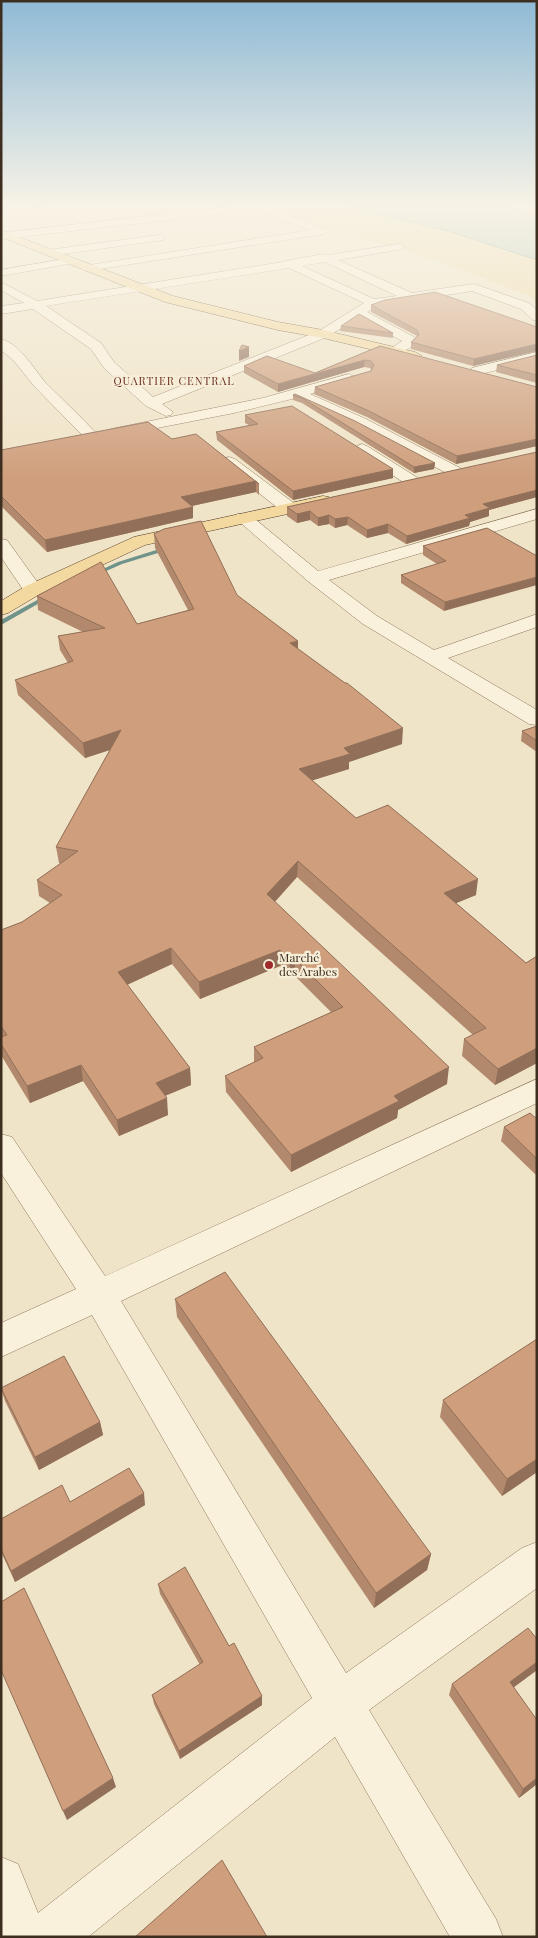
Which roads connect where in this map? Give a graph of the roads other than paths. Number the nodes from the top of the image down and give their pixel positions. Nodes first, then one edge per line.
1 (19, 295) edge
2 (90, 295) edge
3 (159, 295) edge
4 (357, 295) edge
5 (407, 295) edge
6 (420, 295) edge
7 (496, 295) edge
8 (410, 297) junction
9 (373, 303) junction
10 (34, 304) junction
11 (1, 310) edge
12 (358, 312) junction
13 (537, 317) edge
14 (323, 334) junction
15 (1, 344) edge
16 (394, 351) junction
17 (537, 356) edge
18 (430, 360) edge
19 (462, 368) edge
20 (477, 371) junction
21 (365, 373) edge
22 (499, 378) edge
23 (298, 394) junction
24 (280, 398) junction
25 (151, 403) junction
26 (305, 414) edge
27 (178, 420) junction
28 (196, 434) edge
29 (92, 437) junction
30 (74, 440) edge
31 (346, 440) edge
32 (219, 453) edge
33 (463, 470) joint
34 (412, 481) junction
35 (393, 486) edge
36 (336, 498) edge
37 (289, 508) junction
38 (537, 514) edge
39 (243, 518) junction
40 (1, 544) edge
41 (315, 578) junction
42 (34, 590) junction
43 (1, 609) edge
44 (537, 620) edge
45 (432, 657) junction
46 (537, 719) edge
47 (536, 1091) edge
48 (1, 1146) edge
49 (98, 1294) junction
50 (1, 1341) edge
51 (537, 1563) edge
52 (340, 1704) junction
53 (1, 1880) edge
54 (22, 1937) edge
55 (48, 1937) edge
56 (478, 1937) edge

1 - 10 street
2 - 10 street
3 - 14 main road
4 - 9 street
5 - 8 street
6 - 8 street
7 - 13 street
8 - 9 street
9 - 12 street
10 - 11 street
10 - 25 street
12 - 14 street
12 - 16 street
14 - 16 main road
14 - 25 street
15 - 29 street
16 - 18 main road
17 - 20 street
19 - 20 main road
20 - 22 main road
21 - 23 street
23 - 24 street
23 - 33 street
24 - 26 street
24 - 27 street
25 - 27 street
27 - 28 street
27 - 29 street
29 - 30 street
31 - 34 street
32 - 37 street
33 - 34 main road
34 - 35 main road
36 - 37 main road
37 - 39 main road
38 - 41 street
39 - 41 street
39 - 42 main road
40 - 42 street
41 - 45 street
42 - 43 main road
44 - 45 street
45 - 46 street
47 - 49 street
48 - 49 street
49 - 50 street
49 - 52 street
51 - 52 street
52 - 55 street
52 - 56 street
53 - 54 street

